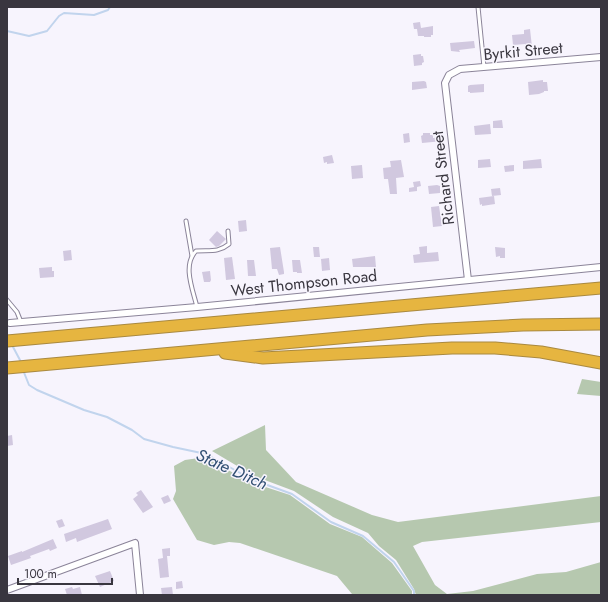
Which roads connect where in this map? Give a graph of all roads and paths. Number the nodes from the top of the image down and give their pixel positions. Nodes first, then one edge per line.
1 (478, 7) edge
2 (601, 57) edge
3 (484, 67) junction
4 (449, 75) joint
5 (186, 221) dead end
6 (228, 231) dead end
7 (192, 256) junction
8 (601, 267) edge
9 (468, 280) junction
10 (601, 288) edge
11 (567, 292) junction
12 (601, 295) edge
13 (7, 300) edge
14 (196, 307) junction
15 (22, 322) junction
16 (8, 324) edge
17 (601, 324) edge
18 (7, 342) edge
19 (200, 350) junction
20 (601, 363) edge
21 (7, 368) edge
22 (7, 590) edge
23 (140, 595) edge

1 - 3 lane
2 - 3 street, Byrkit Street
3 - 4 street, Byrkit Street
4 - 9 street, Richard Street
5 - 7 lane
6 - 7 lane
7 - 14 lane
8 - 9 street, West Thompson Road
9 - 14 street, West Thompson Road
10 - 11 highway
11 - 12 highway
11 - 18 highway
13 - 15 lane
14 - 15 street, West Thompson Road
15 - 16 street, West Thompson Road
17 - 19 highway
19 - 20 highway
19 - 21 highway
22 - 23 street

